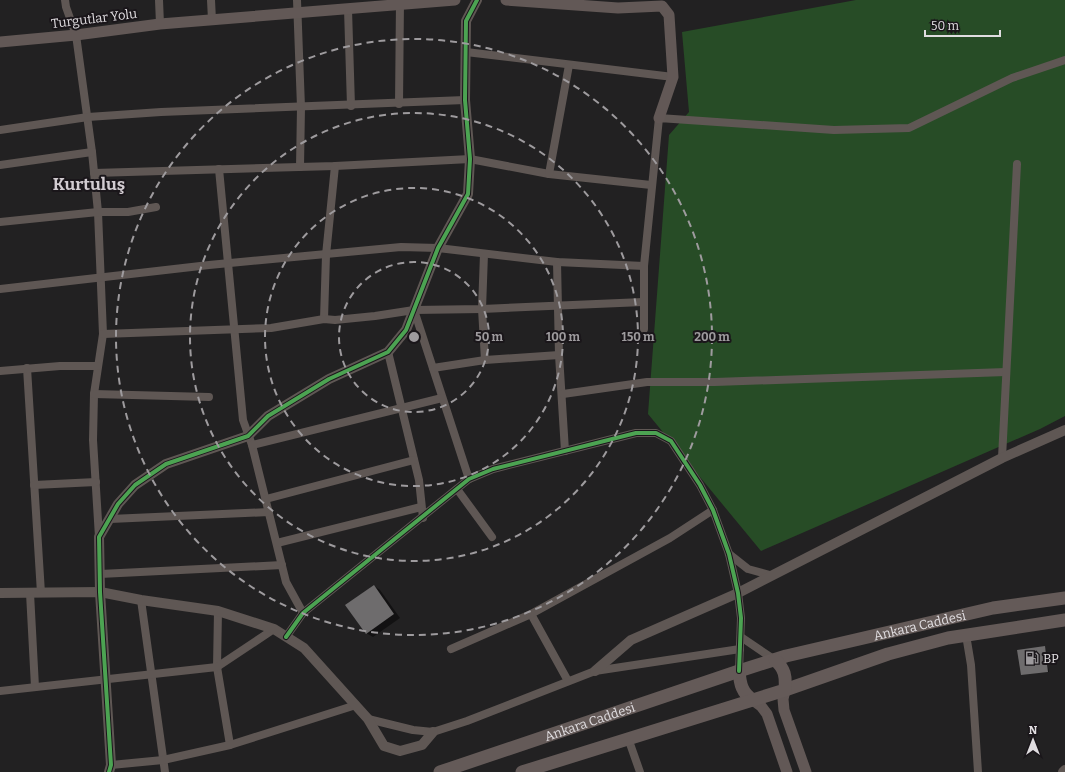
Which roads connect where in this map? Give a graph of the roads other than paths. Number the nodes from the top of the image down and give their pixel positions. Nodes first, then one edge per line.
1 (65, 0) edge
2 (159, 0) edge
3 (211, 0) edge
4 (297, 0) edge
5 (450, 0) edge
6 (477, 0) edge
7 (506, 0) edge
8 (400, 2) edge
9 (557, 2) edge
10 (662, 3) edge
11 (348, 9) junction
12 (297, 13) junction
13 (212, 20) junction
14 (160, 24) junction
15 (76, 35) junction
16 (0, 42) edge
17 (466, 52) junction
18 (1065, 60) edge
19 (569, 65) junction
20 (673, 77) junction
21 (465, 100) junction
22 (399, 104) junction
23 (351, 106) junction
24 (301, 107) junction
25 (88, 117) junction
26 (660, 118) junction
27 (0, 130) edge
28 (92, 152) junction
29 (470, 159) junction
30 (1017, 164) dead end
31 (0, 165) edge
32 (335, 166) junction
33 (300, 167) junction
34 (219, 169) junction
35 (94, 173) junction
36 (549, 174) junction
37 (651, 185) junction
38 (156, 207) dead end
39 (98, 212) junction
40 (0, 222) edge
41 (438, 248) junction
42 (484, 254) junction
43 (326, 255) junction
44 (557, 262) junction
45 (227, 264) junction
46 (644, 266) junction
47 (102, 279) junction
48 (0, 289) edge
49 (643, 302) junction
50 (558, 306) junction
51 (482, 309) junction
52 (414, 310) junction
53 (324, 319) junction
54 (233, 329) junction
55 (644, 329) dead end
56 (103, 334) junction
57 (388, 352) junction
58 (559, 356) junction
59 (485, 360) junction
60 (97, 366) junction
61 (27, 368) junction
62 (433, 368) junction
63 (0, 371) edge
64 (1006, 372) junction
65 (94, 394) junction
66 (563, 394) junction
67 (210, 397) dead end
68 (442, 398) junction
69 (401, 408) junction
70 (1065, 430) edge
71 (250, 441) junction
72 (566, 451) junction
73 (1002, 458) junction
74 (414, 460) junction
75 (469, 479) junction
76 (96, 482) junction
77 (34, 485) junction
78 (456, 489) junction
79 (266, 499) junction
80 (421, 507) junction
81 (713, 510) junction
82 (269, 512) junction
83 (423, 518) junction
84 (110, 519) junction
85 (492, 536) dead end
86 (99, 537) junction
87 (277, 543) junction
88 (730, 554) junction
89 (282, 565) junction
90 (100, 574) junction
91 (770, 575) junction
92 (100, 592) junction
93 (0, 593) edge
94 (30, 593) junction
95 (41, 593) junction
96 (738, 594) junction
97 (1065, 598) edge
98 (141, 600) junction
99 (218, 611) junction
100 (303, 613) junction
101 (531, 614) junction
102 (1065, 620) edge
103 (274, 629) junction
104 (966, 635) junction
105 (286, 637) junction
106 (741, 637) junction
107 (451, 649) dead end
108 (740, 649) junction
109 (775, 660) junction
110 (217, 667) junction
111 (595, 670) junction
112 (739, 671) junction
113 (151, 674) junction
114 (106, 680) junction
115 (568, 681) junction
116 (35, 687) junction
117 (785, 690) junction
118 (0, 691) edge
119 (752, 700) junction
120 (356, 706) junction
121 (368, 719) junction
122 (433, 732) junction
123 (628, 738) junction
124 (230, 744) junction
125 (163, 760) junction
126 (110, 769) edge
127 (165, 772) edge
128 (440, 772) edge
129 (522, 772) edge
130 (640, 772) edge
131 (786, 772) edge
132 (806, 772) edge
133 (978, 772) edge

1 - 15 street
2 - 14 street
3 - 13 street
4 - 12 street
5 - 8 main road, Turgutlar Yolu
6 - 17 street
7 - 9 main road
8 - 11 main road, Turgutlar Yolu
8 - 22 street
9 - 10 main road
10 - 20 main road
11 - 12 main road, Turgutlar Yolu
11 - 23 street
12 - 13 main road, Turgutlar Yolu
12 - 24 street
13 - 14 main road, Turgutlar Yolu
14 - 15 main road, Turgutlar Yolu
15 - 16 main road, Turgutlar Yolu
15 - 25 street
17 - 19 street
17 - 21 street
18 - 26 street
19 - 20 street
19 - 36 street
20 - 26 main road
21 - 22 street
21 - 29 street
22 - 23 street
23 - 24 street
24 - 25 street
24 - 33 street
25 - 27 street
25 - 28 street
26 - 37 street
28 - 31 street
28 - 35 street
29 - 32 street
29 - 36 street
29 - 41 street
30 - 64 street
32 - 33 street
32 - 43 street
33 - 34 street
34 - 35 street
34 - 45 street
35 - 39 street
36 - 37 street
37 - 46 street
38 - 39 street
39 - 40 street
39 - 47 street
41 - 42 street
41 - 43 street
41 - 52 street
42 - 44 street
42 - 51 street
43 - 45 street
43 - 53 street
44 - 46 street
44 - 50 street
45 - 47 street
45 - 54 street
46 - 49 street
47 - 48 street
47 - 56 street
49 - 50 street
49 - 55 street
50 - 51 street
50 - 58 street
51 - 52 street
51 - 59 street
52 - 53 street
52 - 57 street
52 - 62 street
53 - 54 street
54 - 56 street
54 - 71 street
56 - 60 street
57 - 69 street
57 - 71 street
58 - 59 street
58 - 66 street
59 - 62 street
60 - 61 street
60 - 65 street
61 - 63 street
61 - 77 street
62 - 68 street
64 - 66 street
64 - 73 street
65 - 67 street
65 - 76 street
66 - 72 street
68 - 69 street
68 - 75 street
69 - 71 street
69 - 74 street
70 - 73 street
71 - 79 street
71 - 84 street
72 - 75 street
72 - 81 street
73 - 91 street
74 - 79 street
74 - 80 street
75 - 78 street
76 - 77 street
76 - 86 street
77 - 95 street
78 - 83 street
78 - 85 street
79 - 82 street
80 - 83 street
80 - 87 street
81 - 88 street
81 - 101 street
82 - 84 street
82 - 87 street
83 - 100 street
84 - 86 street
86 - 90 street
87 - 89 street
88 - 91 street
88 - 96 street
89 - 90 street
89 - 100 street
90 - 92 street
91 - 96 street
92 - 95 street
92 - 98 street
92 - 114 street
93 - 94 street
94 - 95 street
94 - 116 street
96 - 106 street
96 - 111 street
97 - 109 highway, Ankara Caddesi
98 - 99 street
98 - 113 street
99 - 103 street
99 - 110 street
100 - 105 street
101 - 107 street
101 - 115 street
102 - 104 highway, Ankara Caddesi
103 - 105 street
103 - 110 street
104 - 117 highway, Ankara Caddesi
104 - 133 street
105 - 120 street
106 - 108 street
106 - 109 street
108 - 111 street
108 - 112 street
109 - 112 highway, Ankara Caddesi
109 - 117 highway
110 - 113 street
110 - 124 street
111 - 115 street
112 - 119 highway
112 - 128 highway, Ankara Caddesi
113 - 114 street
113 - 125 street
114 - 116 street
114 - 126 street
115 - 122 street
116 - 118 street
117 - 119 highway, Ankara Caddesi
117 - 132 main road
119 - 123 highway, Ankara Caddesi
119 - 131 main road
120 - 121 street
120 - 124 street
121 - 122 street
121 - 122 street
123 - 129 highway, Ankara Caddesi
123 - 130 street
124 - 125 street
125 - 126 street
125 - 127 street

